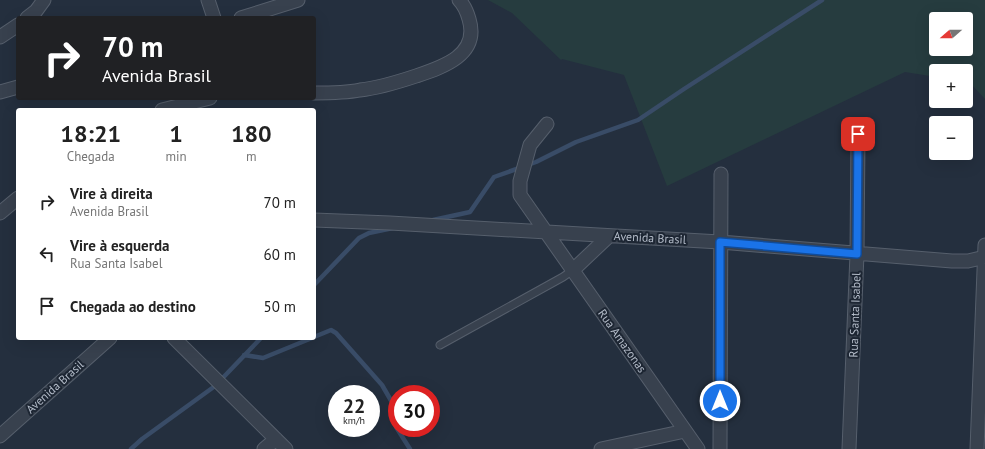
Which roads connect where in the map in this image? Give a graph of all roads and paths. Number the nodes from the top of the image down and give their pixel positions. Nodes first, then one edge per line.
1 (44, 0) edge
2 (208, 0) edge
3 (298, 0) edge
4 (459, 0) edge
5 (29, 16) edge
6 (213, 16) edge
7 (247, 16) edge
8 (16, 26) edge
9 (0, 37) edge
10 (16, 88) edge
11 (0, 92) edge
12 (316, 93) edge
13 (202, 100) edge
14 (170, 108) edge
15 (547, 124) dead end
16 (858, 134) dead end
17 (721, 174) dead end
18 (16, 200) edge
19 (0, 213) edge
20 (316, 220) edge
21 (546, 232) junction
22 (609, 236) junction
23 (720, 242) junction
24 (985, 253) edge
25 (857, 254) junction
26 (572, 270) junction
27 (108, 340) edge
28 (176, 340) edge
29 (440, 346) dead end
30 (685, 431) junction
31 (0, 436) edge
32 (276, 439) junction
33 (264, 449) edge
34 (286, 449) edge
35 (601, 449) edge
36 (698, 449) edge
37 (720, 449) edge
38 (849, 449) edge
39 (977, 449) edge

1 - 5 street
2 - 6 street
3 - 7 street
4 - 12 street
8 - 9 street
10 - 11 street
13 - 14 street
15 - 21 street, Rua Amazonas
16 - 25 street, Rua Santa Isabel
17 - 23 street
18 - 19 street
20 - 21 street, Avenida Brasil
21 - 22 street, Avenida Brasil
21 - 26 street, Rua Amazonas
22 - 23 street, Avenida Brasil
22 - 26 street
23 - 25 street, Avenida Brasil
23 - 37 street
24 - 25 street, Avenida Brasil
24 - 39 street
25 - 38 street, Rua Santa Isabel
26 - 29 lane
26 - 30 street, Rua Amazonas
27 - 31 street, Avenida Brasil
28 - 32 street
30 - 35 street
30 - 36 street, Rua Amazonas
32 - 33 street
32 - 34 street

